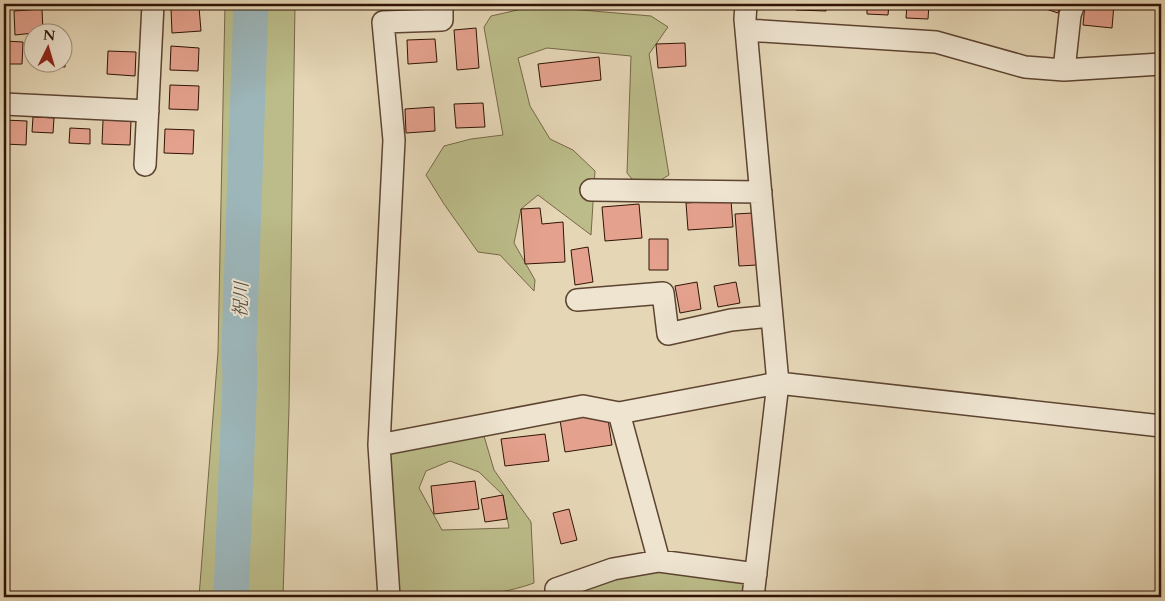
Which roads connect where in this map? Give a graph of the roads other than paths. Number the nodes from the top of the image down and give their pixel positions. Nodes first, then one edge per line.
1 (153, 4) edge
2 (442, 4) edge
3 (746, 4) edge
4 (1074, 4) edge
5 (746, 30) junction
6 (1161, 64) edge
7 (1064, 70) junction
8 (4, 104) edge
9 (148, 111) junction
10 (145, 165) dead end
11 (591, 190) dead end
12 (761, 192) junction
13 (576, 300) dead end
14 (772, 316) junction
15 (778, 383) junction
16 (619, 413) junction
17 (1161, 426) edge
18 (379, 445) junction
19 (659, 561) junction
20 (756, 574) junction
21 (563, 591) edge
22 (389, 597) edge
23 (753, 597) edge

1 - 9 street
2 - 18 street
3 - 5 street
4 - 7 street
5 - 7 street
5 - 12 street
6 - 7 street
8 - 9 street
9 - 10 street
11 - 12 street
12 - 14 street
13 - 14 street
14 - 15 street
15 - 16 street
15 - 17 street
15 - 20 street
16 - 18 street
16 - 19 street
18 - 22 street
19 - 20 street
19 - 21 street
20 - 23 street

